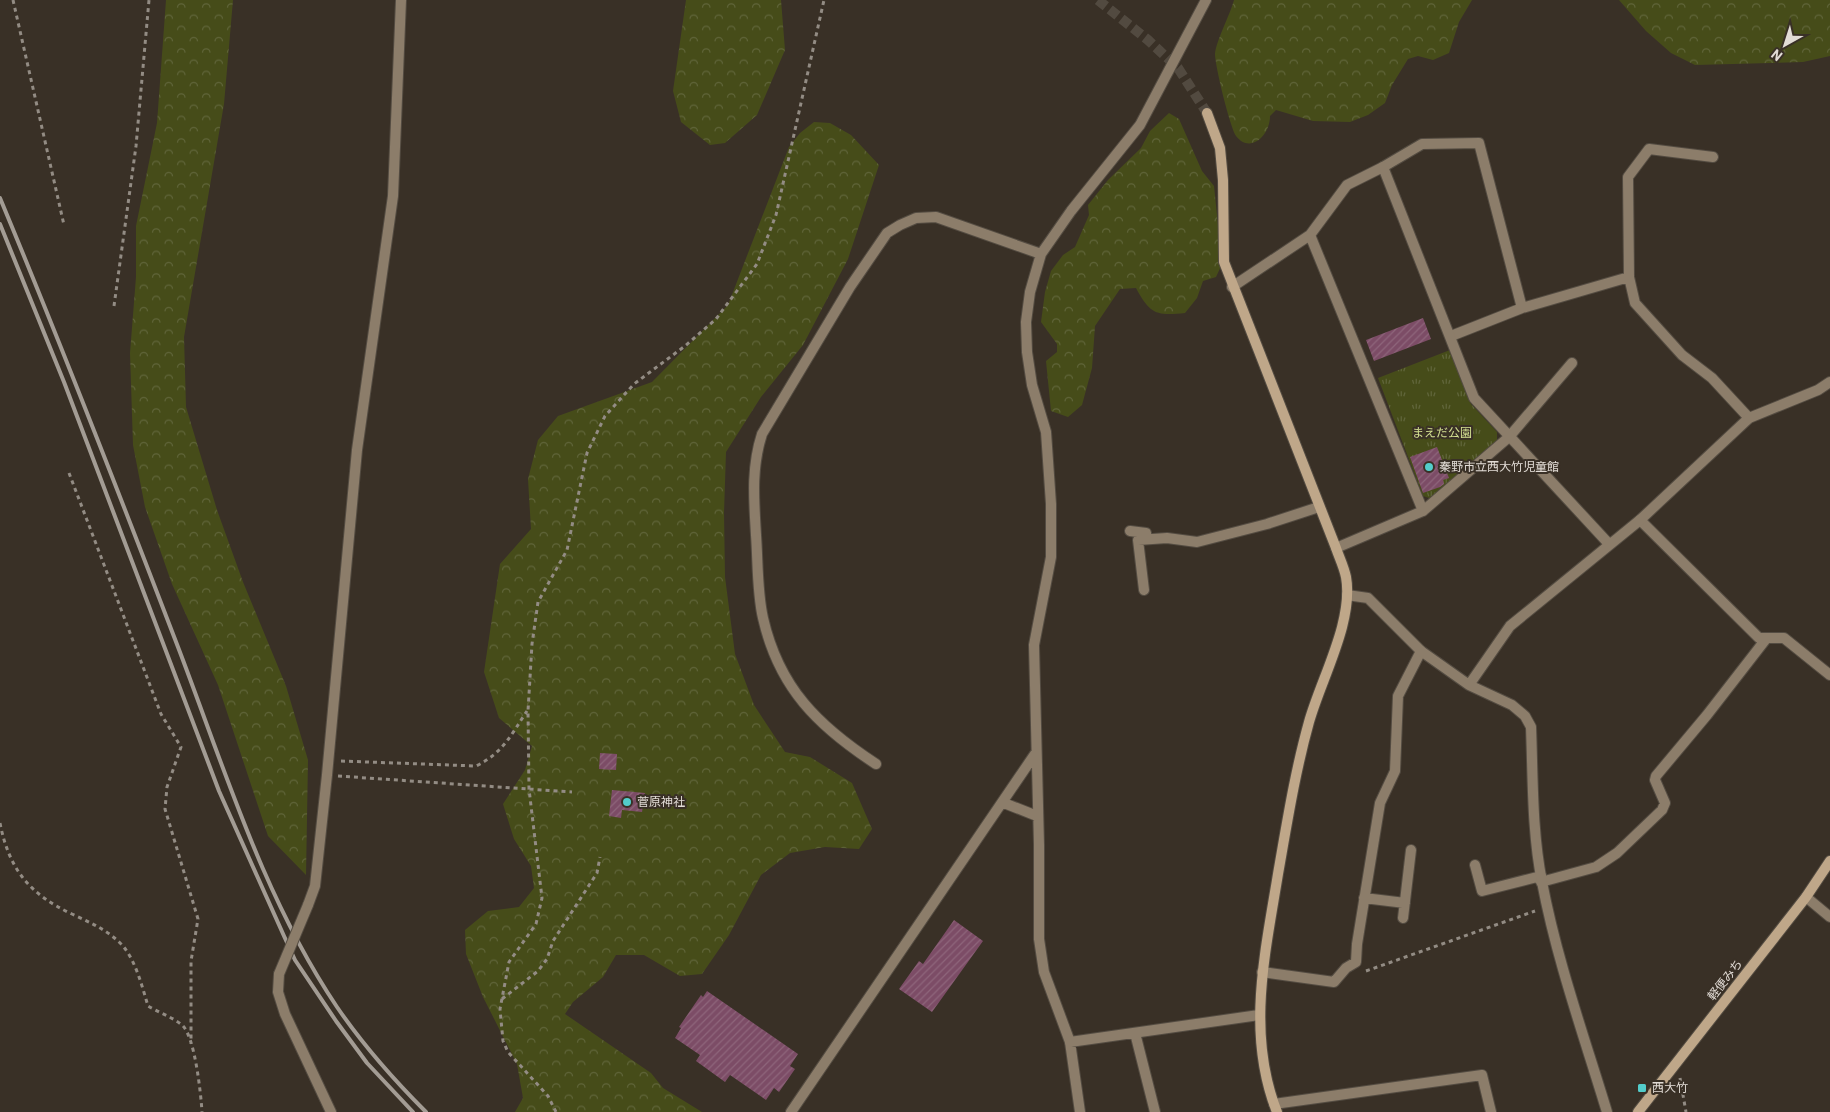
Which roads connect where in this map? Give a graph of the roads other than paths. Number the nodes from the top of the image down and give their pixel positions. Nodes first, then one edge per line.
1 (401, 0) edge
2 (1206, 0) edge
3 (1207, 113) tunnel mouth
4 (1713, 156) dead end
5 (1383, 167) junction
6 (1310, 235) junction
7 (1041, 254) junction
8 (1629, 276) junction
9 (1232, 287) junction
10 (1522, 308) junction
11 (1451, 336) junction
12 (1572, 363) dead end
13 (1830, 382) edge
14 (1749, 418) junction
15 (1509, 437) junction
16 (1319, 507) junction
17 (1423, 511) junction
18 (1640, 520) junction
19 (1130, 531) dead end
20 (1147, 539) junction
21 (1609, 544) junction
22 (1336, 548) junction
23 (1144, 590) dead end
24 (1347, 595) junction
25 (1766, 639) junction
26 (1421, 651) junction
27 (1830, 675) edge
28 (1469, 685) junction
29 (1035, 754) junction
30 (876, 764) dead end
31 (1004, 803) junction
32 (1037, 816) junction
33 (1411, 850) dead end
34 (1830, 861) edge
35 (1475, 865) dead end
36 (1541, 879) junction
37 (1806, 897) junction
38 (1364, 898) junction
39 (1405, 903) junction
40 (1830, 917) edge
41 (1403, 918) dead end
42 (1262, 972) junction
43 (1259, 1015) junction
44 (1135, 1033) junction
45 (1070, 1042) junction
46 (1276, 1108) edge
47 (331, 1112) edge
48 (791, 1112) edge
49 (1080, 1112) edge
50 (1155, 1112) edge
51 (1491, 1112) edge
52 (1607, 1112) edge
53 (1638, 1112) edge

1 - 47 street, bridge
2 - 7 street
3 - 9 street
4 - 8 street
5 - 6 street
5 - 10 street
5 - 11 street
6 - 9 street
6 - 17 street
7 - 29 street
7 - 30 street
8 - 10 street
8 - 14 street
9 - 16 street
10 - 11 street
11 - 15 street
12 - 15 street
13 - 14 street
14 - 18 street
15 - 17 street
15 - 21 street
16 - 20 street
16 - 22 street
17 - 22 street
18 - 21 street
18 - 25 street
19 - 20 street
20 - 23 street
21 - 28 street
22 - 24 street
24 - 26 street
24 - 42 street
25 - 27 street
25 - 36 street
26 - 28 street
26 - 38 street
28 - 36 street
29 - 31 street
29 - 32 street
31 - 32 street
31 - 48 street
32 - 45 street
33 - 39 street
34 - 37 street, 軽便みち
35 - 36 street
36 - 52 street
37 - 40 street
37 - 53 street, 軽便みち
38 - 39 street
38 - 42 street
39 - 41 street
42 - 43 street
43 - 44 street
43 - 46 street
44 - 45 street
44 - 50 street
45 - 49 street
46 - 51 street

